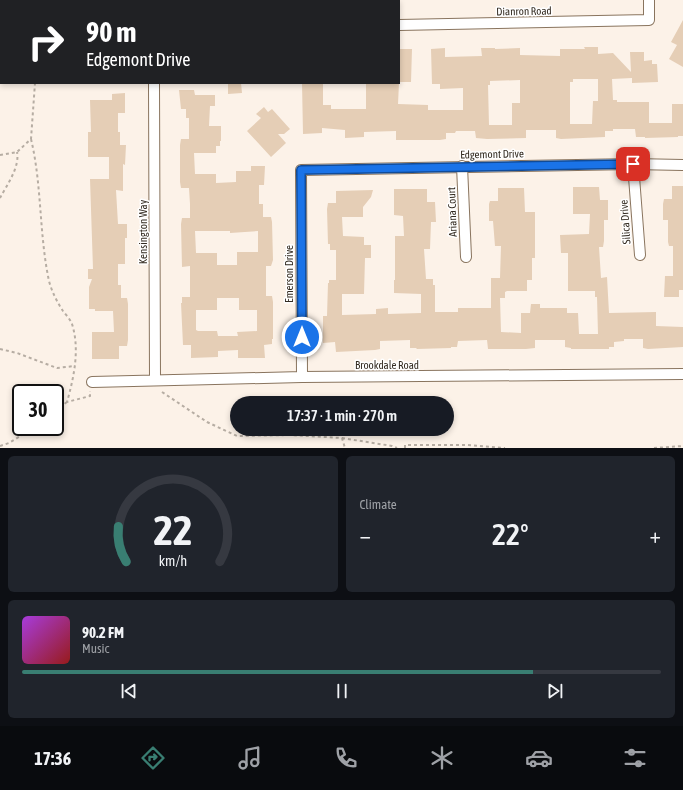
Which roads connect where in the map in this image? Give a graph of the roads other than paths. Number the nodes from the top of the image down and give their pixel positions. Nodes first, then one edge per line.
1 (650, 0) edge
2 (400, 25) edge
3 (154, 84) edge
4 (633, 164) junction
5 (683, 165) edge
6 (462, 166) junction
7 (301, 170) joint
8 (640, 255) dead end
9 (466, 258) dead end
10 (683, 374) edge
11 (302, 377) junction
12 (155, 380) junction
13 (92, 382) road end

1 - 2 street, Dianron Road
3 - 12 street, Kensington Way
4 - 5 street, Edgemont Drive
4 - 6 street, Edgemont Drive
4 - 8 street, Silica Drive
6 - 7 street, Edgemont Drive
6 - 9 street, Ariana Court
7 - 11 street, Emerson Drive
10 - 11 street, Brookdale Road
11 - 12 street, Brookdale Road
12 - 13 street, Brookdale Road

